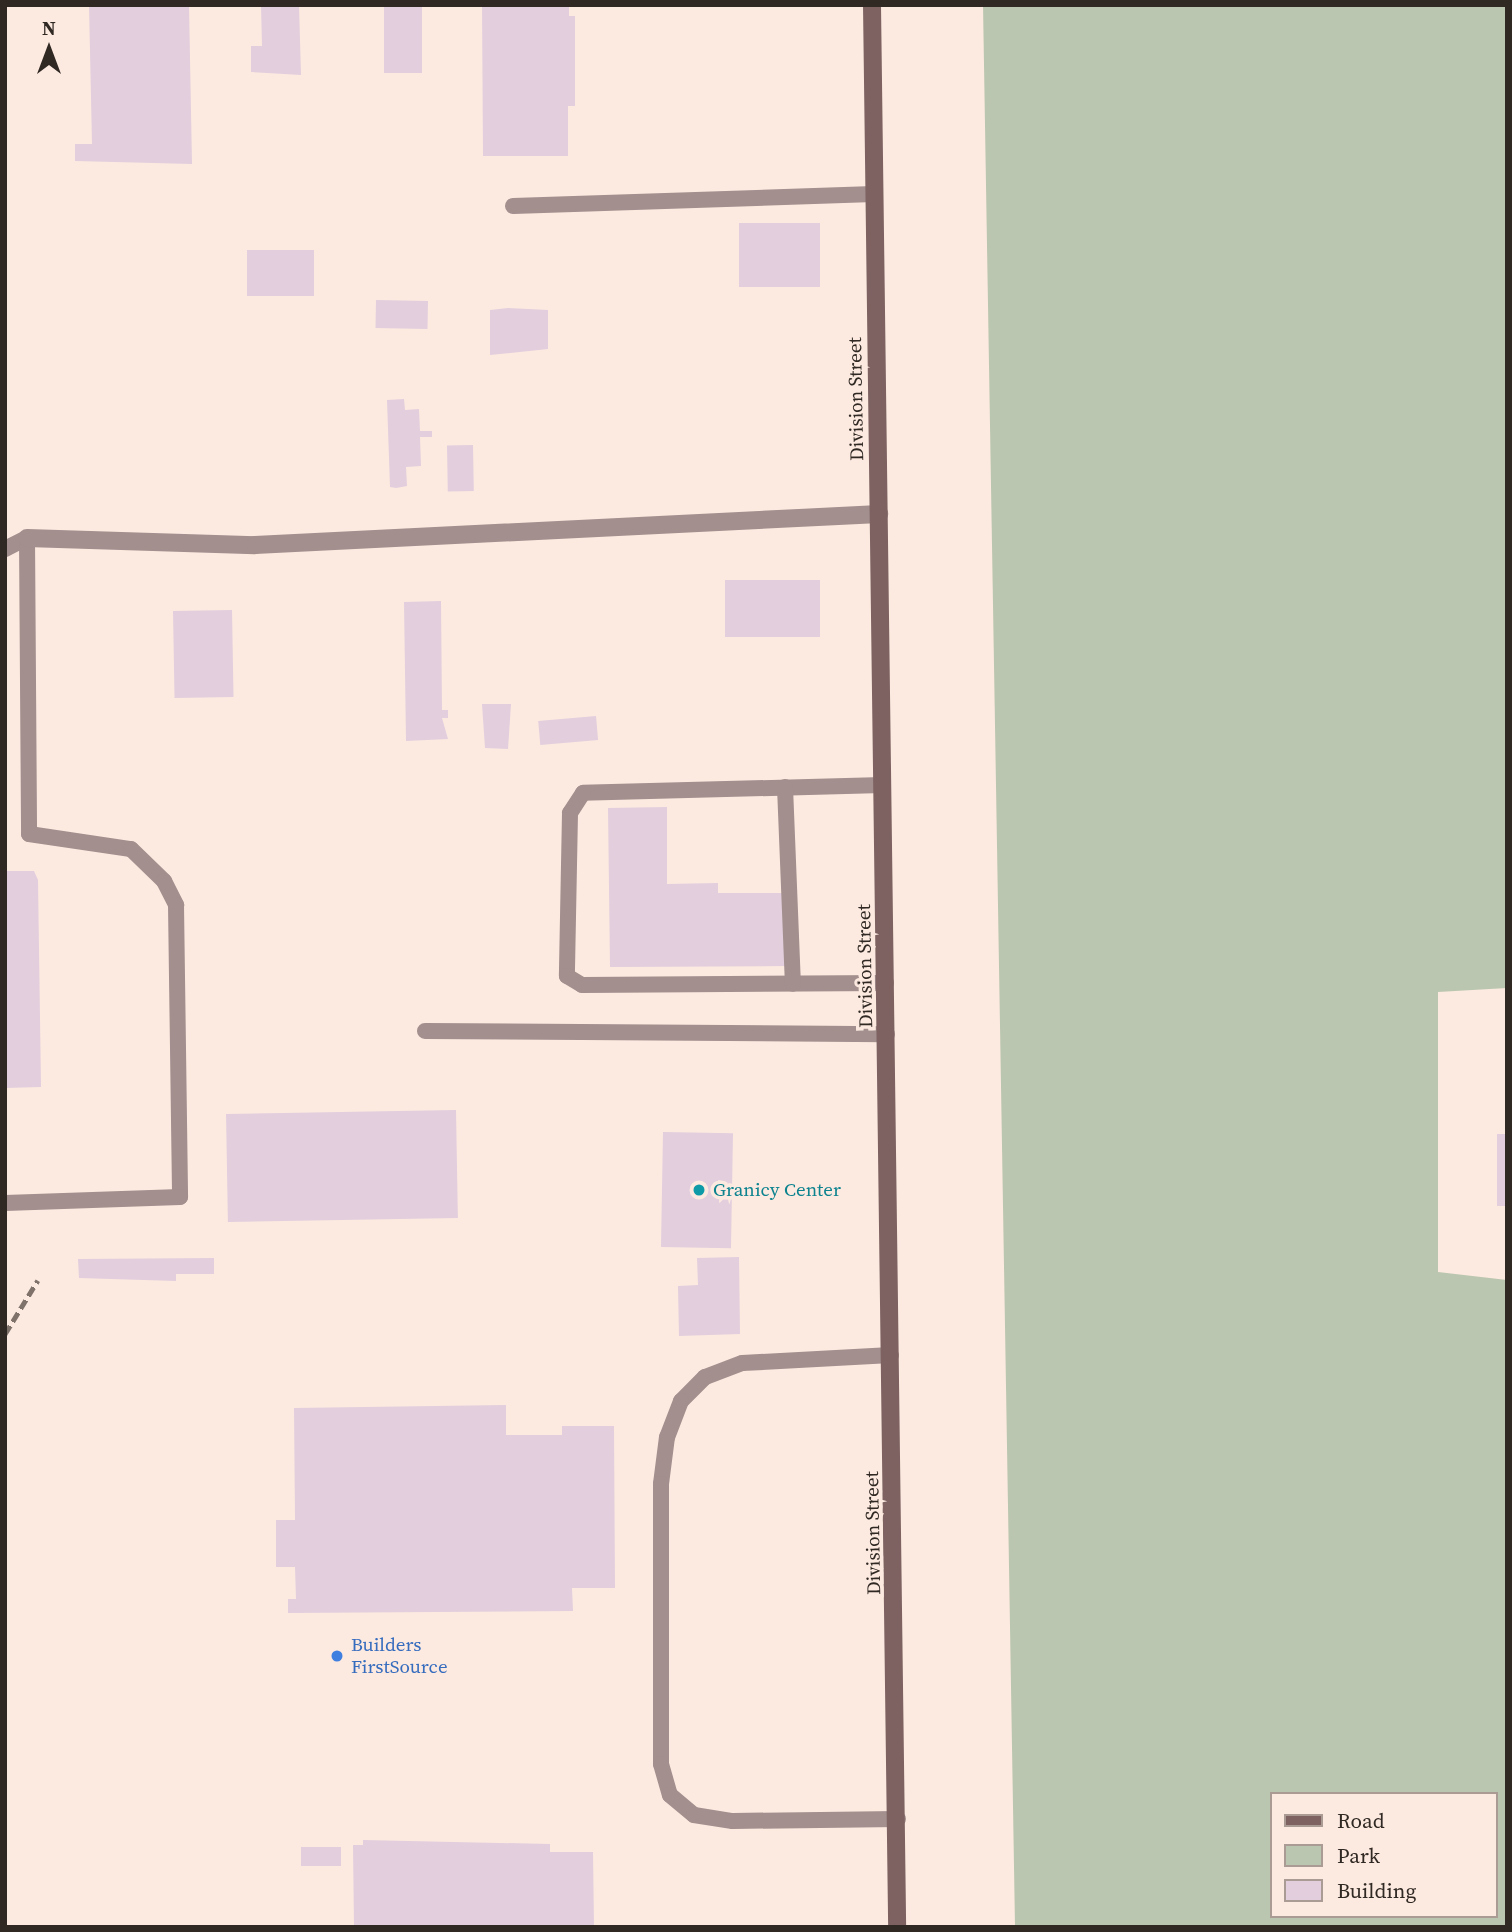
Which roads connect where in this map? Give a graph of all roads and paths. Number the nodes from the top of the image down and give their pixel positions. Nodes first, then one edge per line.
1 (872, 5) edge
2 (874, 194) junction
3 (513, 206) dead end
4 (879, 514) junction
5 (27, 538) junction
6 (5, 549) edge
7 (883, 785) junction
8 (785, 787) junction
9 (886, 983) junction
10 (793, 984) junction
11 (425, 1031) dead end
12 (887, 1034) junction
13 (5, 1203) edge
14 (891, 1355) junction
15 (898, 1819) junction
16 (897, 1927) edge

1 - 2 main road, Division Street
2 - 3 lane
2 - 4 main road, Division Street
4 - 5 street
4 - 7 main road, Division Street
5 - 6 lane
5 - 13 lane
7 - 8 lane
7 - 9 main road, Division Street
8 - 10 lane
8 - 10 lane
9 - 10 lane
9 - 12 main road, Division Street
11 - 12 lane
12 - 14 main road, Division Street
14 - 15 main road, Division Street
14 - 15 lane
15 - 16 main road, Division Street

